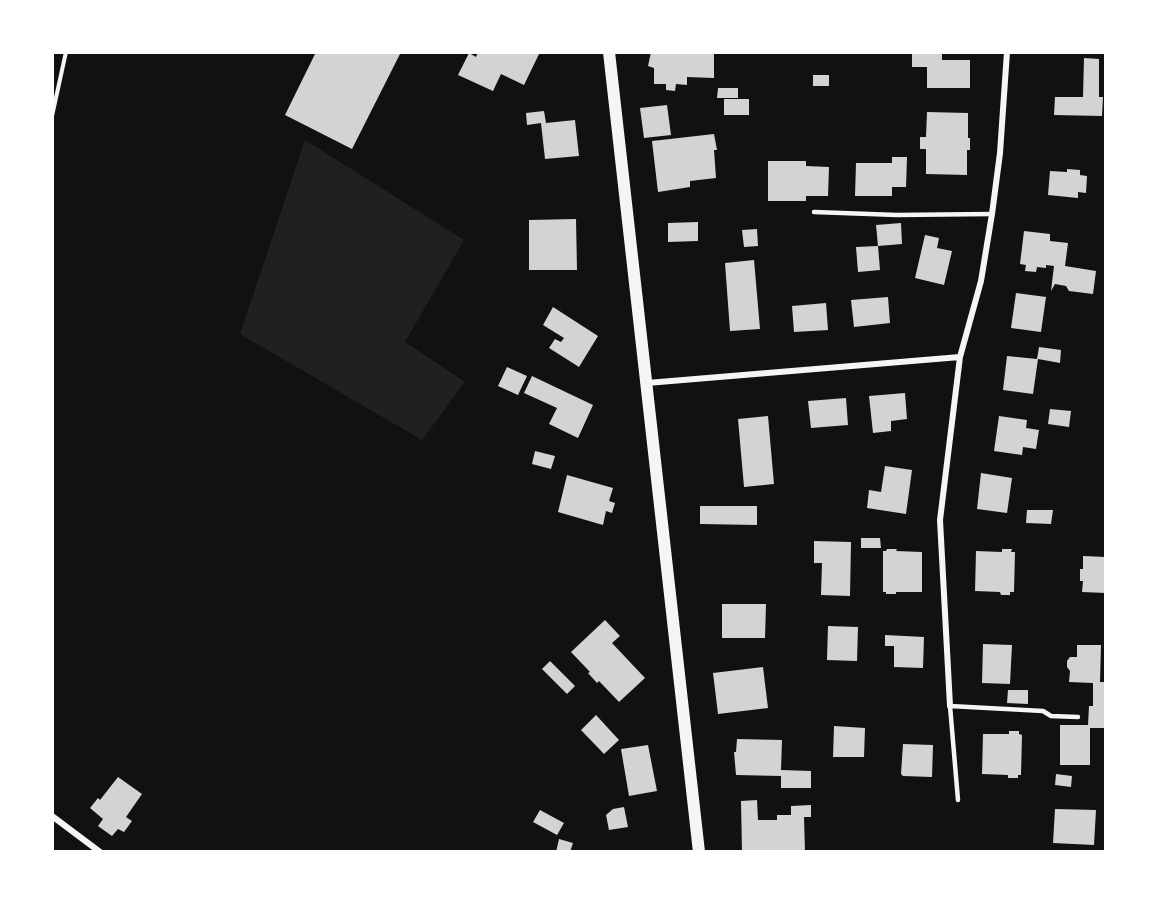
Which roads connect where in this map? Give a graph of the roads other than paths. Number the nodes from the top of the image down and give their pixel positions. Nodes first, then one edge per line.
1 (609, 52) edge
2 (1007, 52) edge
3 (814, 212) dead end
4 (992, 214) junction
5 (960, 357) junction
6 (646, 383) junction
7 (950, 706) junction
8 (1078, 717) dead end
9 (958, 800) dead end
10 (52, 816) edge
11 (100, 852) edge
12 (699, 852) edge

1 - 6 main road
2 - 4 street
3 - 4 lane
4 - 5 street
5 - 6 street
5 - 7 street
6 - 12 main road
7 - 8 lane
7 - 9 lane
10 - 11 street

